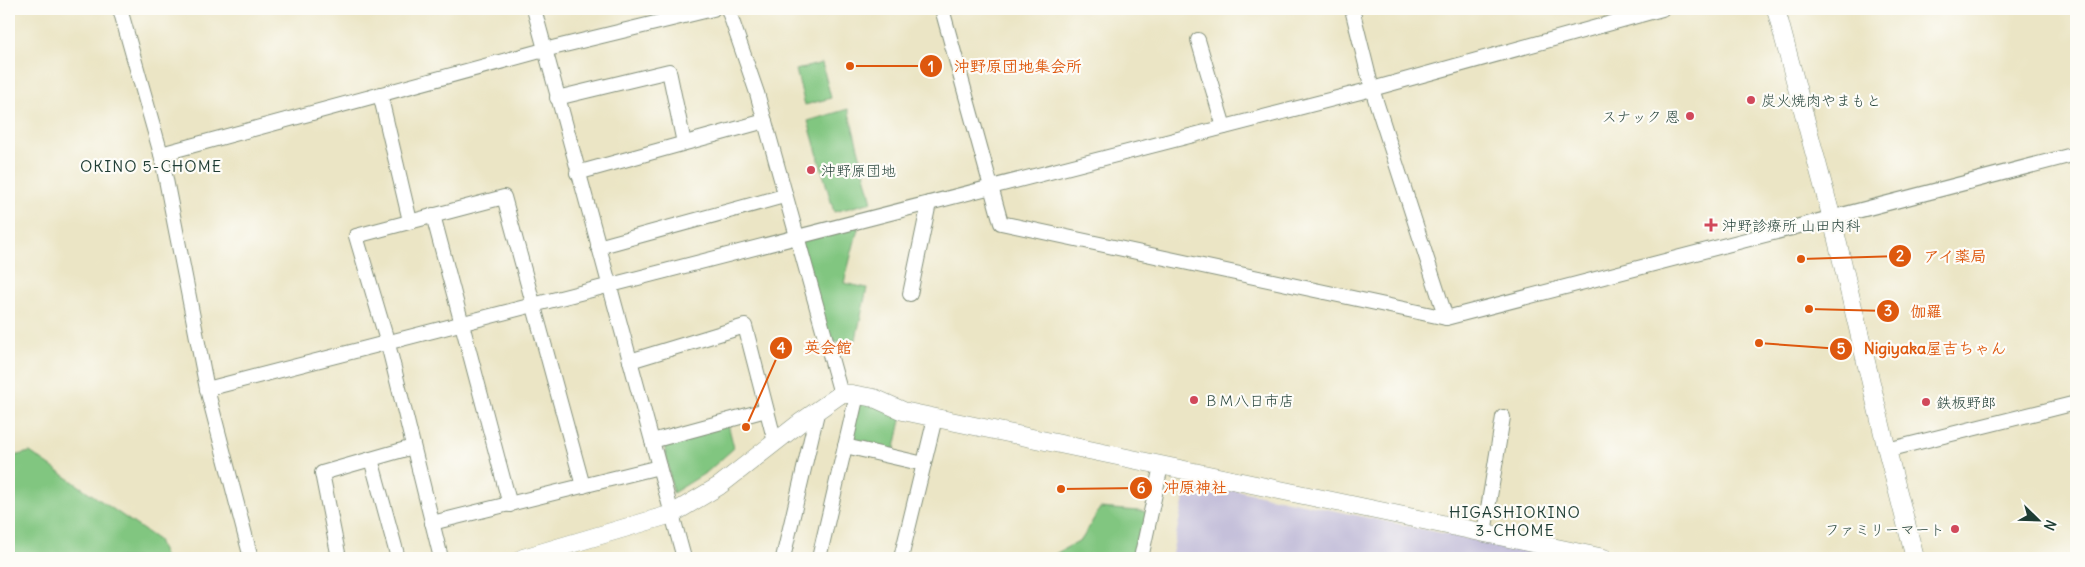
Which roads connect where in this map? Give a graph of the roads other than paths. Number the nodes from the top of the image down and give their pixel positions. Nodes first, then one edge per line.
1 (120, 9) edge
2 (534, 9) edge
3 (713, 9) edge
4 (728, 9) edge
5 (942, 9) edge
6 (1352, 9) edge
7 (1662, 9) edge
8 (1776, 9) edge
9 (1198, 40) dead end
10 (544, 50) junction
11 (1372, 89) junction
12 (380, 94) junction
13 (557, 98) junction
14 (764, 121) junction
15 (1224, 126) junction
16 (684, 143) junction
17 (161, 154) junction
18 (2076, 154) edge
19 (577, 173) junction
20 (991, 186) junction
21 (784, 196) junction
22 (929, 203) junction
23 (433, 215) junction
24 (1832, 219) junction
25 (410, 221) junction
26 (798, 238) junction
27 (598, 247) junction
28 (608, 286) junction
29 (910, 294) dead end
30 (534, 305) junction
31 (1446, 318) junction
32 (462, 324) junction
33 (388, 344) junction
34 (630, 361) junction
35 (207, 389) junction
36 (849, 394) junction
37 (2076, 403) edge
38 (766, 410) junction
39 (818, 410) junction
40 (1503, 417) dead end
41 (935, 418) junction
42 (652, 441) junction
43 (775, 442) junction
44 (845, 446) junction
45 (413, 447) junction
46 (1887, 450) junction
47 (371, 459) junction
48 (924, 464) junction
49 (1161, 466) junction
50 (659, 467) junction
51 (583, 486) junction
52 (510, 505) junction
53 (672, 514) junction
54 (432, 523) junction
55 (1484, 533) junction
56 (251, 558) edge
57 (339, 558) edge
58 (398, 558) edge
59 (440, 558) edge
60 (523, 558) edge
61 (684, 558) edge
62 (782, 558) edge
63 (819, 558) edge
64 (902, 558) edge
65 (1140, 558) edge
66 (1604, 558) edge
67 (1915, 558) edge

1 - 17 street
2 - 10 street
3 - 10 street
4 - 14 street
5 - 20 street
6 - 11 street
7 - 11 street
8 - 24 street
9 - 15 street
10 - 12 street
10 - 13 street
11 - 15 street
11 - 31 street
12 - 17 street
12 - 25 street
13 - 16 street
13 - 19 street
14 - 16 street
14 - 21 street
15 - 20 street
16 - 19 street
17 - 35 street
18 - 24 street
19 - 27 street
20 - 22 street
20 - 31 street
21 - 26 street
21 - 27 street
22 - 26 street
22 - 29 street
23 - 25 street
23 - 30 street
23 - 32 street
24 - 31 street
24 - 46 street
25 - 33 street
26 - 28 street
26 - 36 street
27 - 28 street
28 - 30 street
28 - 34 street
30 - 32 street
30 - 51 street
32 - 33 street
32 - 52 street
33 - 35 street
33 - 45 street
34 - 38 street
34 - 42 street
35 - 56 street
36 - 39 street
36 - 41 street
36 - 44 street
37 - 46 street
38 - 42 street
38 - 43 street
39 - 43 street
39 - 62 street
40 - 55 street
41 - 48 street
41 - 49 street
42 - 50 street
43 - 53 street
44 - 48 street
44 - 63 street
45 - 47 street
45 - 54 street
46 - 67 street
47 - 57 street
47 - 58 street
48 - 64 street
49 - 55 street
49 - 65 street
50 - 51 street
50 - 53 street
51 - 52 street
52 - 54 street
53 - 60 street
53 - 61 street
54 - 59 street
55 - 66 street

